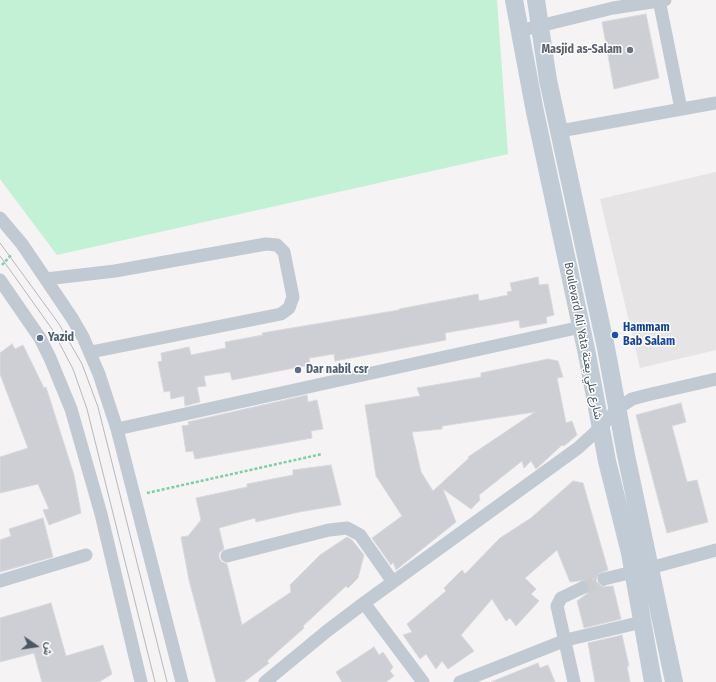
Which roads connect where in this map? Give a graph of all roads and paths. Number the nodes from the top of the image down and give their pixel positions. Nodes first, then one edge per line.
1 (514, 0) edge
2 (536, 0) edge
3 (661, 0) edge
4 (539, 25) junction
5 (519, 31) junction
6 (716, 103) edge
7 (681, 109) junction
8 (560, 131) junction
9 (0, 218) edge
10 (46, 279) junction
11 (0, 280) edge
12 (581, 327) junction
13 (91, 352) junction
14 (716, 379) edge
15 (617, 409) junction
16 (600, 428) junction
17 (117, 429) junction
18 (322, 454) dead end
19 (134, 496) junction
20 (716, 550) edge
21 (86, 555) dead end
22 (227, 556) dead end
23 (641, 570) junction
24 (604, 579) tunnel mouth
25 (0, 581) edge
26 (393, 582) junction
27 (582, 588) tunnel mouth
28 (364, 603) junction
29 (642, 622) junction
30 (566, 640) junction
31 (141, 682) edge
32 (182, 682) edge
33 (266, 682) edge
34 (423, 682) edge
35 (460, 682) edge
36 (574, 682) edge
37 (653, 682) edge
38 (674, 682) edge

1 - 5 street, Boulevard Ali Yata شارع علي يعتة
2 - 4 street, Boulevard Ali Yata شارع علي يعتة
3 - 4 street
3 - 7 street
4 - 5 street
4 - 8 street, Boulevard Ali Yata شارع علي يعتة
5 - 12 street, Boulevard Ali Yata شارع علي يعتة
6 - 7 street
7 - 8 street
8 - 15 street, Boulevard Ali Yata شارع علي يعتة
9 - 10 street
10 - 13 street
10 - 13 street
11 - 31 street
12 - 16 street, Boulevard Ali Yata شارع علي يعتة
12 - 17 street
13 - 17 street
14 - 15 street
15 - 16 street
15 - 23 street, Boulevard Ali Yata شارع علي يعتة
16 - 23 street, Boulevard Ali Yata شارع علي يعتة
16 - 26 street
17 - 19 street
18 - 19 path
19 - 32 street
20 - 23 street
21 - 25 street
22 - 26 street
23 - 24 street
23 - 29 street, Boulevard Ali Yata شارع علي يعتة
23 - 38 street, Boulevard Ali Yata شارع علي يعتة
26 - 28 street
27 - 30 street
28 - 33 street
28 - 34 street
29 - 30 street
29 - 37 street, Boulevard Ali Yata شارع علي يعتة
30 - 35 street
30 - 36 street

